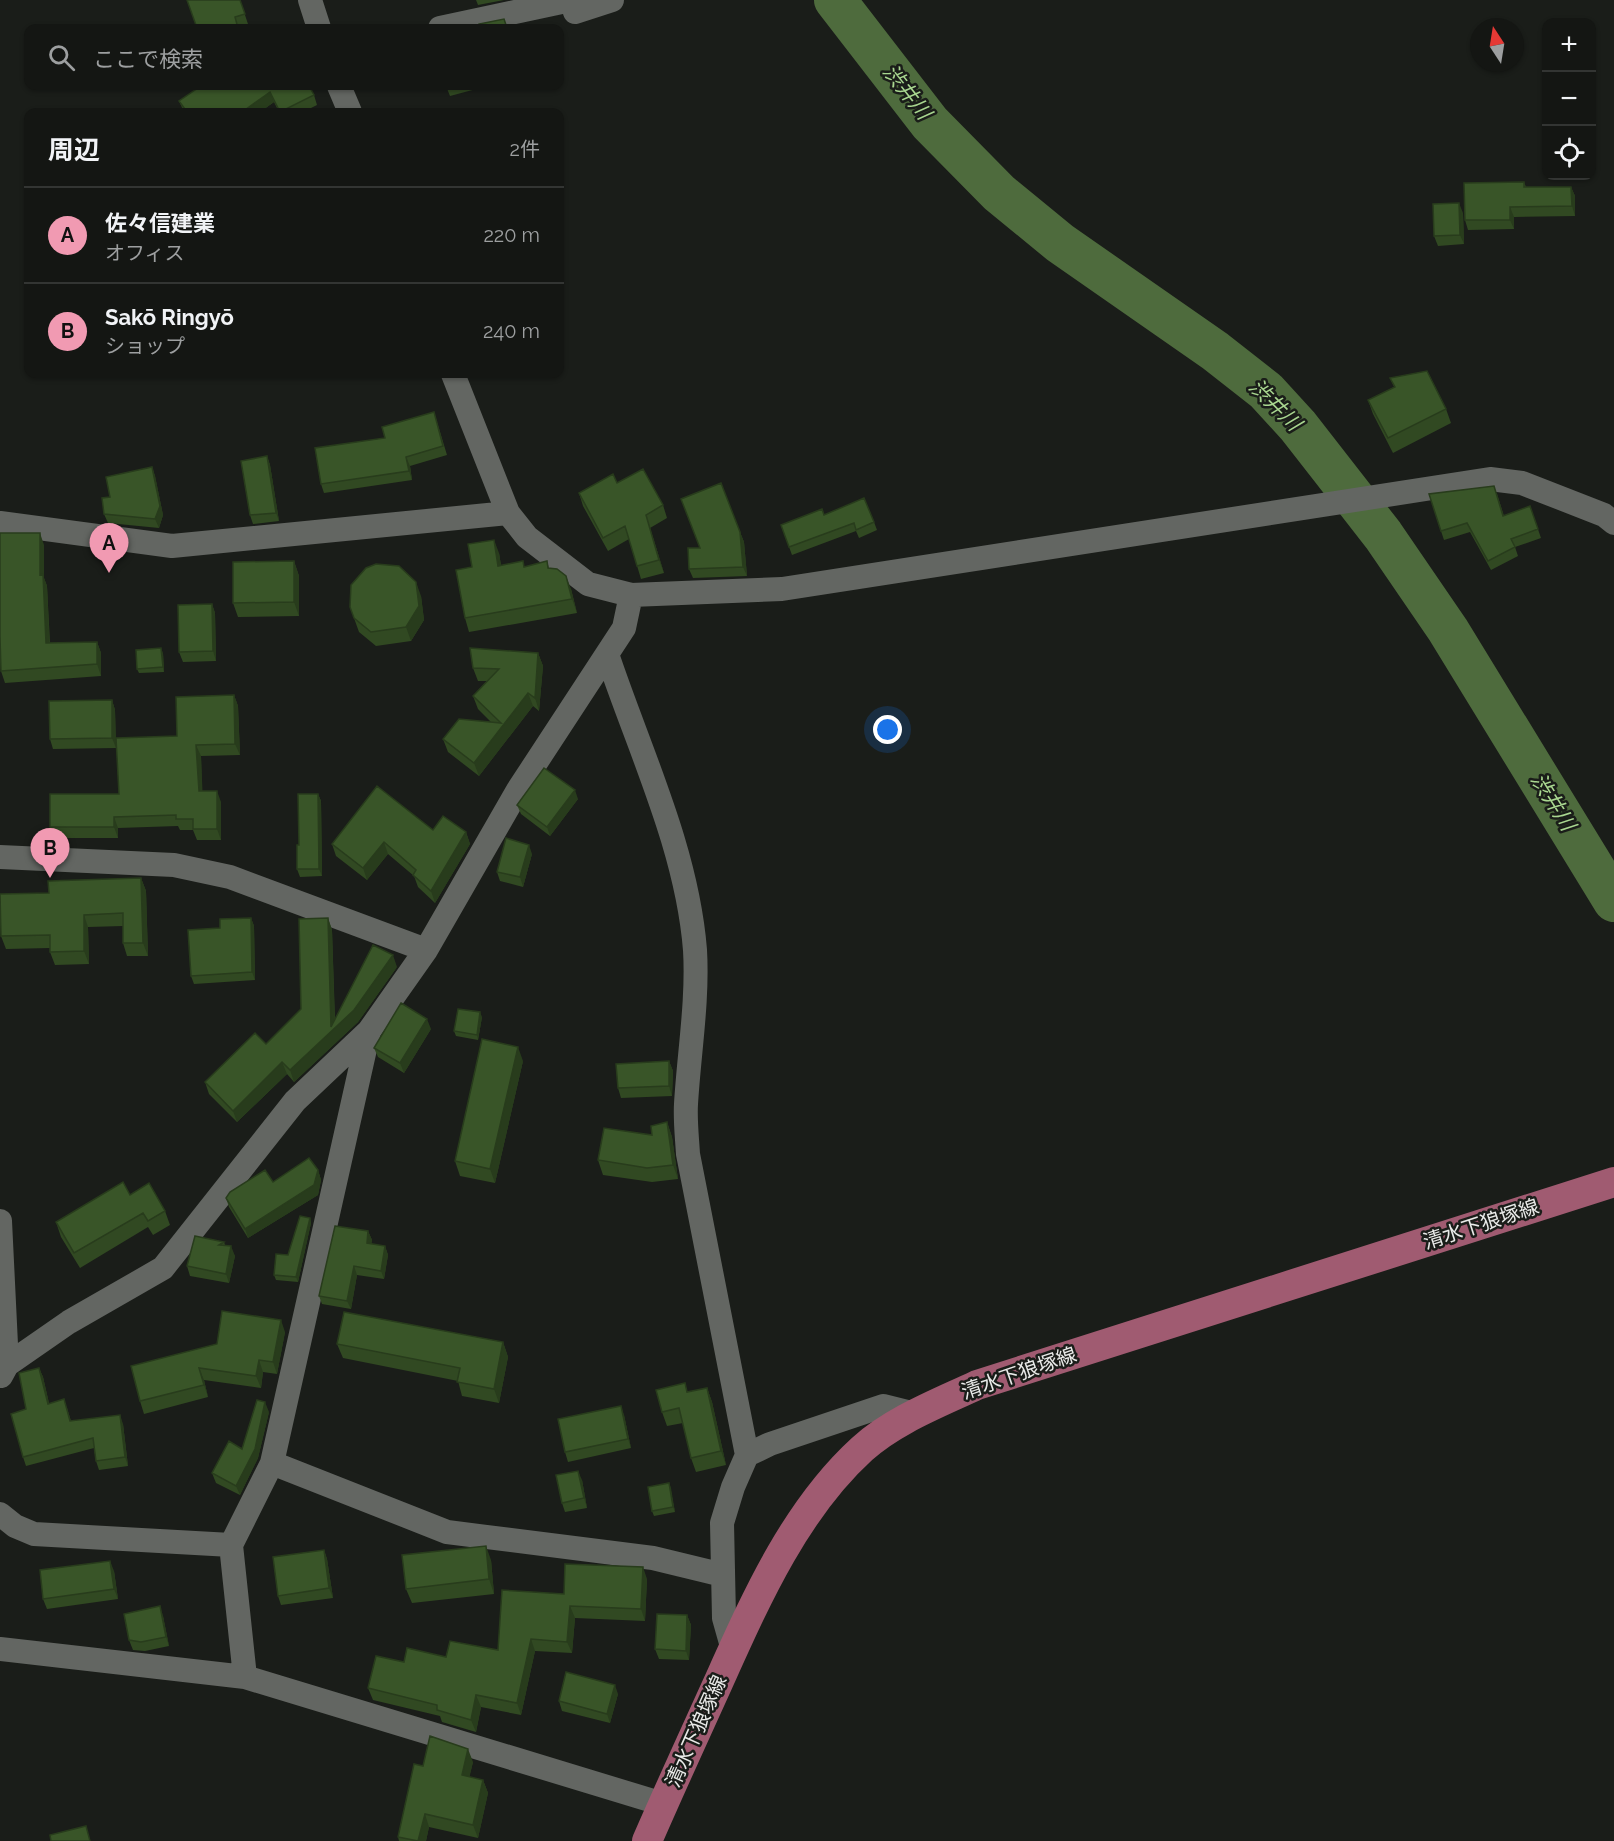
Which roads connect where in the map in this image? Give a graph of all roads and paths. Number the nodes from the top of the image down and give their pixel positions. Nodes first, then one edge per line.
1 (310, 0) edge
2 (612, 0) edge
3 (318, 24) edge
4 (459, 24) edge
5 (341, 90) edge
6 (348, 108) edge
7 (455, 378) edge
8 (508, 513) junction
9 (0, 523) edge
10 (1614, 523) edge
11 (632, 595) junction
12 (607, 654) junction
13 (0, 857) edge
14 (426, 950) junction
15 (369, 1031) junction
16 (1614, 1182) edge
17 (0, 1221) edge
18 (3, 1372) edge
19 (915, 1414) junction
20 (747, 1455) junction
21 (272, 1463) junction
22 (0, 1514) edge
23 (231, 1545) junction
24 (723, 1575) junction
25 (0, 1649) edge
26 (733, 1650) junction
27 (245, 1677) junction
28 (663, 1804) junction
29 (647, 1841) edge

1 - 3 street
2 - 4 street
5 - 6 street
7 - 8 street
8 - 9 street
8 - 11 street
10 - 11 street
11 - 12 street
12 - 14 street
12 - 20 street
13 - 14 street
14 - 15 street
15 - 18 street
15 - 21 street
16 - 19 main road, 清水下狼塚線
17 - 18 street
19 - 20 street
19 - 26 main road, 清水下狼塚線
20 - 24 street
21 - 23 street
21 - 24 street
22 - 23 street
23 - 27 street
24 - 26 street
25 - 27 street
26 - 28 main road, 清水下狼塚線
27 - 28 street
28 - 29 main road, 清水下狼塚線

